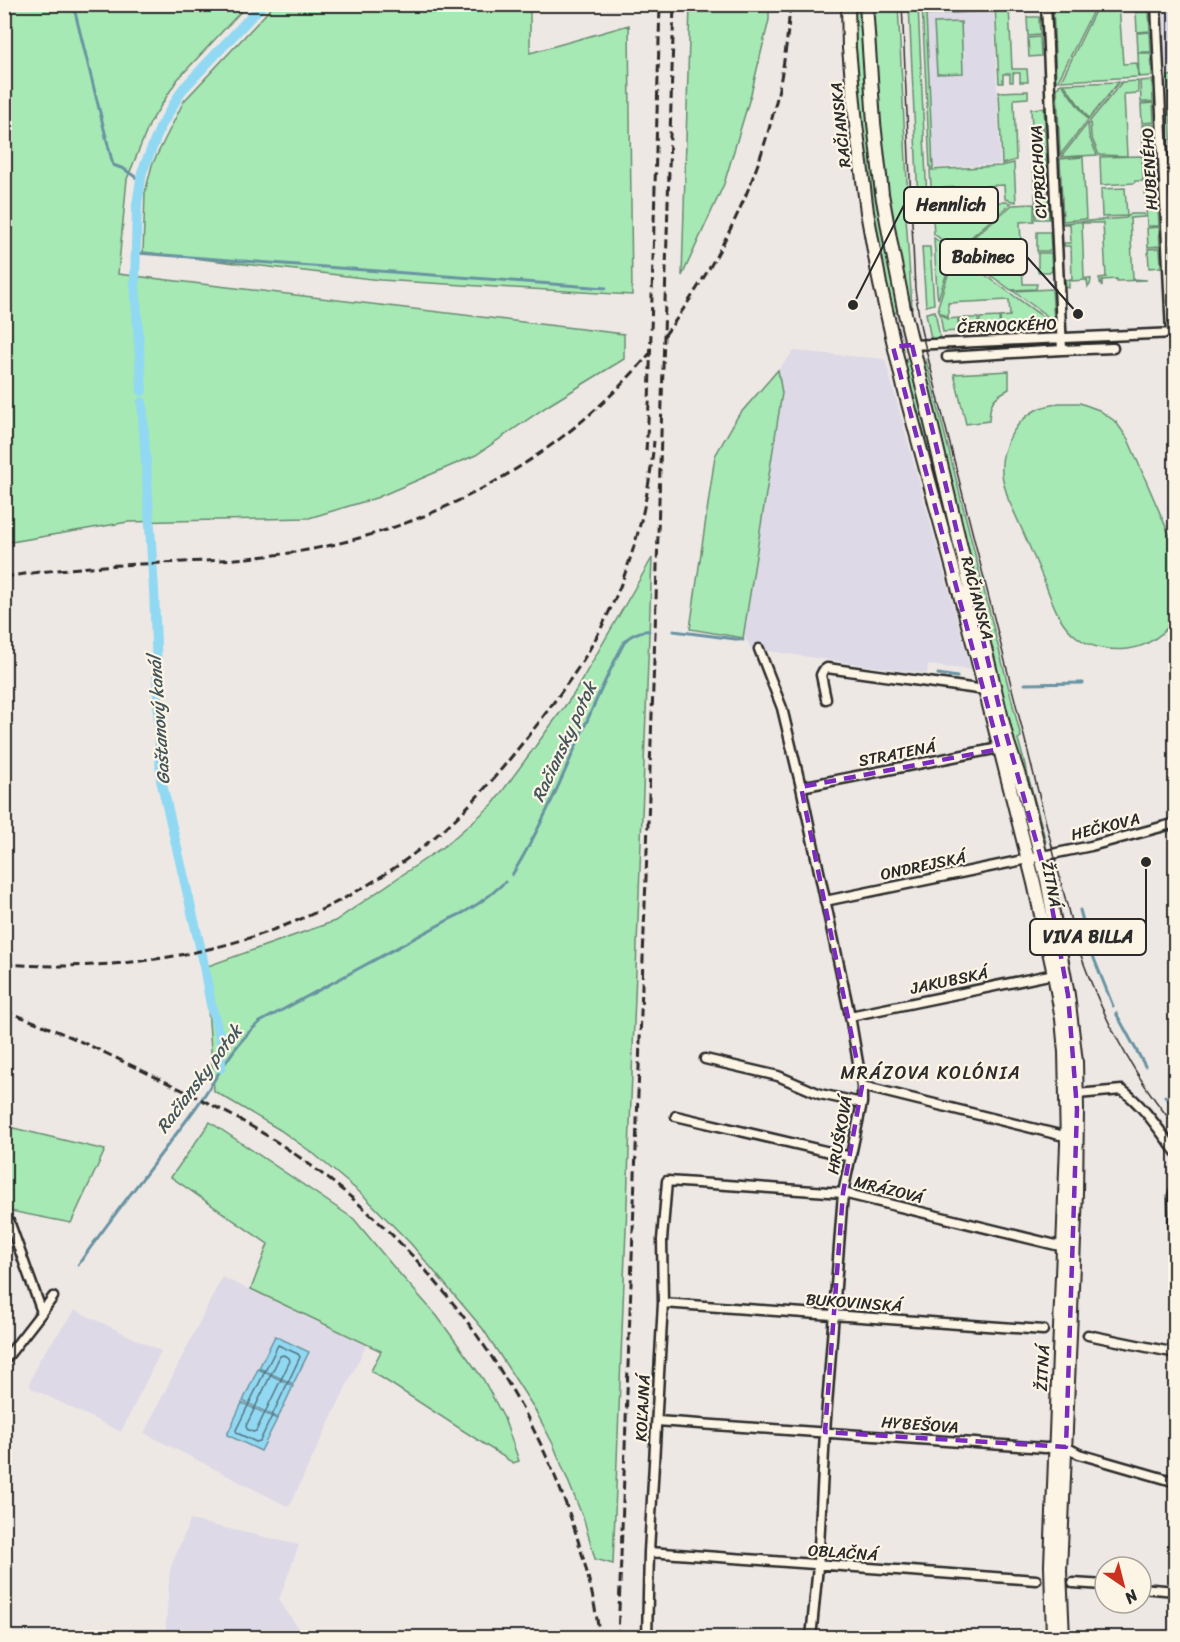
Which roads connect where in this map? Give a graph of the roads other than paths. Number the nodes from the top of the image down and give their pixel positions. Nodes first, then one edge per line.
1 (848, 4) edge
2 (866, 4) edge
3 (1046, 4) edge
4 (1156, 4) edge
5 (1173, 333) edge
6 (1061, 338) junction
7 (912, 345) junction
8 (893, 347) junction
9 (1113, 348) dead end
10 (1062, 350) junction
11 (947, 357) dead end
12 (759, 649) dead end
13 (985, 690) junction
14 (826, 699) dead end
15 (999, 748) junction
16 (801, 787) junction
17 (1176, 823) edge
18 (1041, 856) junction
19 (1028, 859) junction
20 (825, 901) junction
21 (1054, 974) junction
22 (850, 1016) junction
23 (705, 1059) dead end
24 (862, 1086) junction
25 (1077, 1094) junction
26 (862, 1103) junction
27 (676, 1116) dead end
28 (1060, 1135) dead end
29 (1176, 1152) edge
30 (851, 1157) junction
31 (667, 1181) joint
32 (1176, 1187) edge
33 (843, 1193) junction
34 (9, 1221) dead end
35 (1176, 1241) edge
36 (1064, 1246) junction
37 (53, 1297) dead end
38 (663, 1303) junction
39 (42, 1312) junction
40 (833, 1316) junction
41 (1043, 1330) dead end
42 (1088, 1335) dead end
43 (1176, 1353) edge
44 (4, 1361) edge
45 (657, 1421) junction
46 (825, 1432) junction
47 (1061, 1447) junction
48 (1176, 1482) edge
49 (649, 1552) junction
50 (818, 1566) junction
51 (1036, 1580) dead end
52 (1073, 1583) dead end
53 (1093, 1584) edge
54 (1153, 1589) edge
55 (1176, 1591) edge
56 (647, 1638) edge
57 (811, 1638) edge
58 (1053, 1638) edge
59 (1064, 1638) edge

1 - 8 main road, RAČIANSKA
2 - 7 main road, RAČIANSKA
3 - 6 street, CYPRICHOVA
4 - 5 street, HUBENÉHO
5 - 6 street, ČERNOCKÉHO
6 - 7 street, ČERNOCKÉHO
6 - 10 street, CYPRICHOVA
7 - 8 main road
7 - 18 main road, RAČIANSKA
8 - 13 main road, RAČIANSKA
9 - 10 street
10 - 11 street
12 - 16 street, HRUŠKOVÁ
13 - 14 street
13 - 15 main road, RAČIANSKA
15 - 16 street, STRATENÁ
15 - 19 main road, RAČIANSKA
16 - 20 street, HRUŠKOVÁ
17 - 18 street, HEČKOVA
18 - 19 street, ŽITNÁ
18 - 25 main road, ŽITNÁ
19 - 20 street, ONDREJSKÁ
19 - 21 main road, ŽITNÁ
20 - 22 street, HRUŠKOVÁ
21 - 22 street, JAKUBSKÁ
21 - 36 main road, ŽITNÁ
22 - 24 street, HRUŠKOVÁ
23 - 26 street
24 - 26 street, HRUŠKOVÁ
24 - 28 street
25 - 29 street
25 - 47 main road, ŽITNÁ
26 - 30 street, HRUŠKOVÁ
27 - 30 street
30 - 33 street, HRUŠKOVÁ
31 - 33 street, MRÁZOVÁ
31 - 38 street, KOĽAJNÁ
32 - 35 street
33 - 36 street, MRÁZOVÁ
33 - 40 street, HRUŠKOVÁ
34 - 39 street
36 - 47 main road, ŽITNÁ
37 - 39 street
38 - 40 street, BUKOVINSKÁ
38 - 45 street, KOĽAJNÁ
39 - 44 street
40 - 41 street, BUKOVINSKÁ
40 - 46 street, HRUŠKOVÁ
42 - 43 street
45 - 46 street, HYBEŠOVA
45 - 49 street, KOĽAJNÁ
46 - 47 street, HYBEŠOVA
46 - 50 street, HRUŠKOVÁ
47 - 48 street, HYBEŠOVA
47 - 58 main road, ŽITNÁ
47 - 59 main road, ŽITNÁ
49 - 50 street, OBLAČNÁ
49 - 56 street, KOĽAJNÁ
50 - 51 street, OBLAČNÁ
50 - 57 street, HRUŠKOVÁ
52 - 53 street
54 - 55 street

